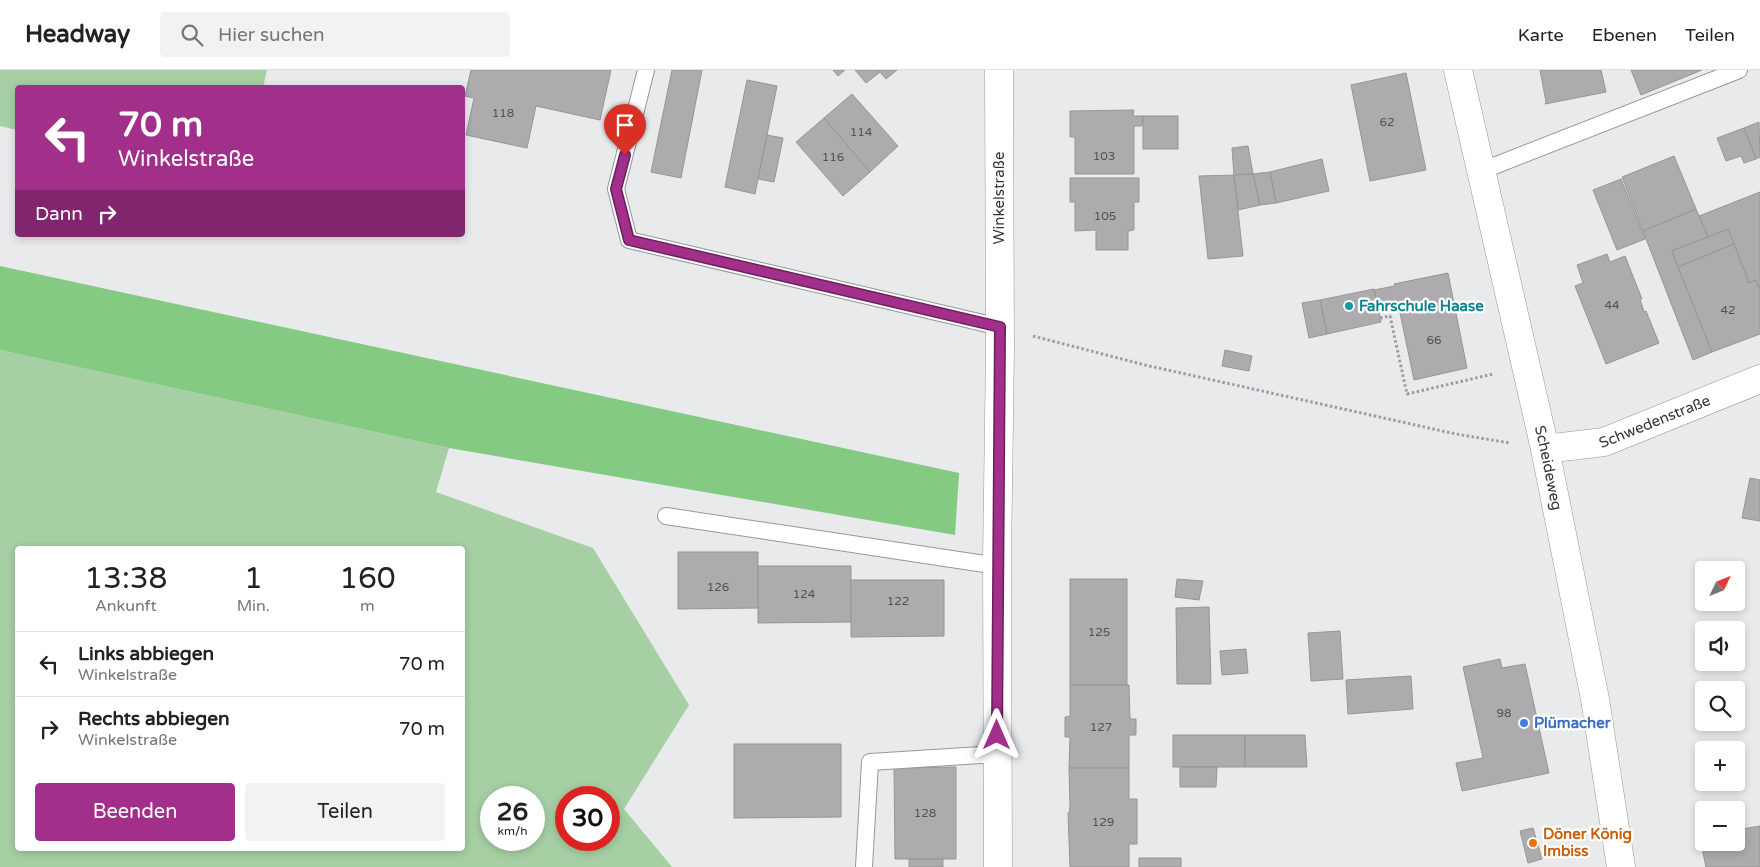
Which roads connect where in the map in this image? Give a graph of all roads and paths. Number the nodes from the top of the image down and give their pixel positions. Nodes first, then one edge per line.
1 (646, 70) edge
2 (999, 70) edge
3 (1458, 70) edge
4 (1738, 70) edge
5 (1481, 171) junction
6 (1380, 318) dead end
7 (1000, 339) junction
8 (1526, 367) junction
9 (1760, 379) edge
10 (1545, 448) junction
11 (666, 516) dead end
12 (998, 566) junction
13 (997, 754) junction
14 (864, 867) edge
15 (998, 867) edge
16 (1621, 867) edge

1 - 7 lane
2 - 7 street, Winkelstraße
3 - 5 street, Scheideweg
4 - 5 lane
5 - 8 street, Scheideweg
6 - 8 path
7 - 10 path
7 - 12 street, Winkelstraße
8 - 10 street, Scheideweg
9 - 10 street, Schwedenstraße
10 - 16 street, Scheideweg
11 - 12 lane
12 - 13 street, Winkelstraße
13 - 14 lane
13 - 15 street, Winkelstraße

